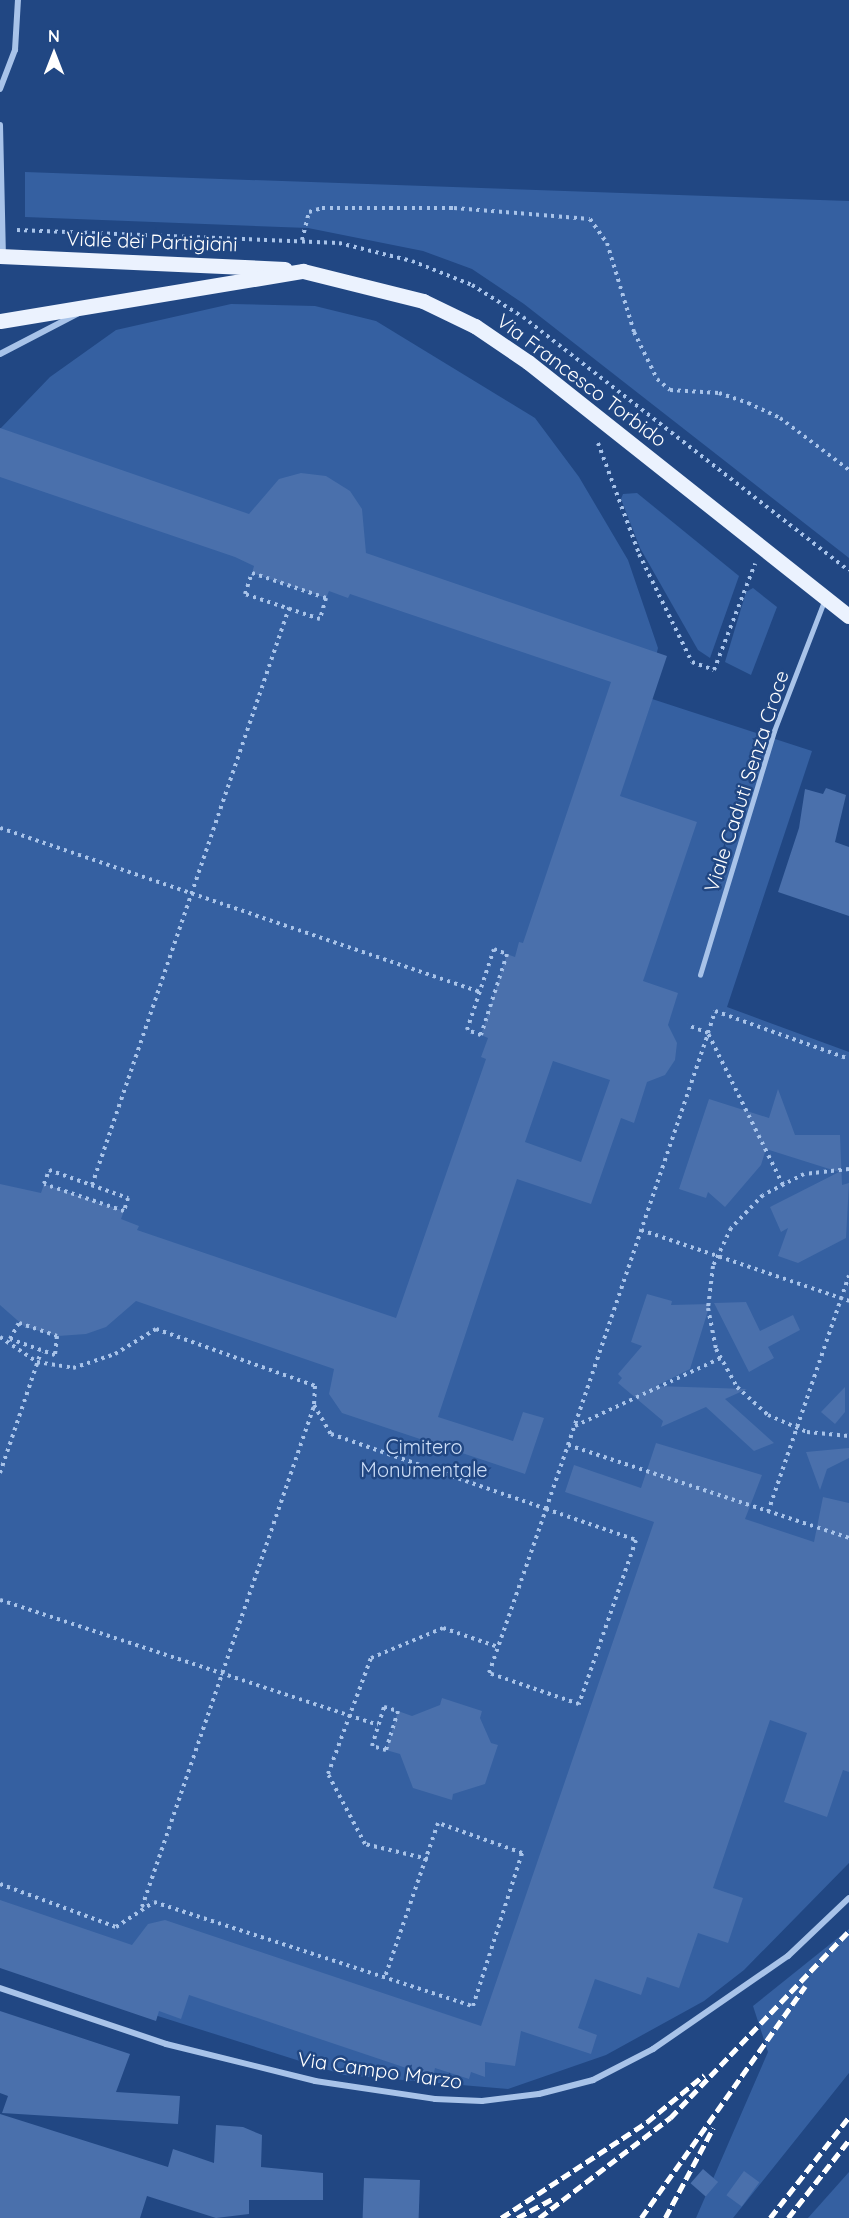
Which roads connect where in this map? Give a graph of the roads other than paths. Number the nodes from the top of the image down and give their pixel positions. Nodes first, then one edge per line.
1 (18, 0) edge
2 (0, 89) edge
3 (0, 125) edge
4 (1, 256) edge
5 (303, 271) junction
6 (100, 303) junction
7 (0, 321) edge
8 (0, 354) edge
9 (826, 597) junction
10 (849, 616) edge
11 (700, 975) dead end
12 (849, 1898) edge
13 (0, 1988) edge

1 - 2 street
3 - 4 street
4 - 5 main road, Viale dei Partigiani
5 - 6 main road, Via Francesco Torbido
5 - 9 main road, Via Francesco Torbido
6 - 7 main road, Via Francesco Torbido
6 - 8 street
9 - 10 main road, Via Francesco Torbido
9 - 11 lane, Viale Caduti Senza Croce
12 - 13 street, Via Campo Marzo

